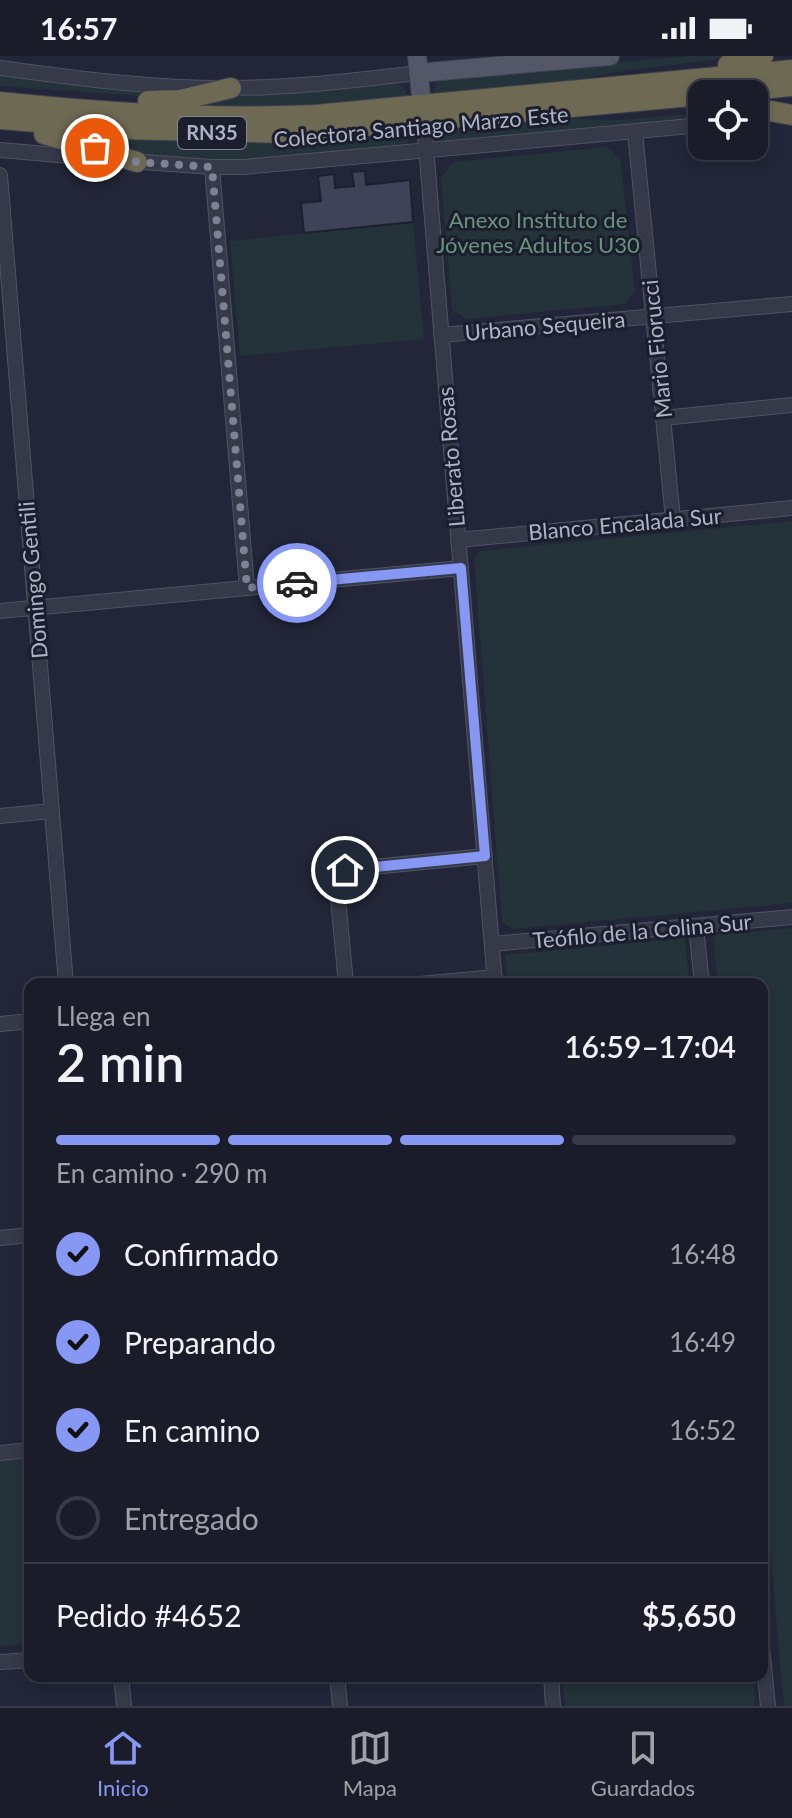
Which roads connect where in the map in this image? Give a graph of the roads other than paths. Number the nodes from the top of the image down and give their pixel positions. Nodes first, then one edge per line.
1 (610, 56) edge
2 (763, 56) edge
3 (418, 65) edge
4 (0, 68) edge
5 (792, 70) edge
6 (792, 86) edge
7 (231, 88) junction
8 (768, 88) edge
9 (0, 92) edge
10 (688, 96) edge
11 (0, 102) edge
12 (539, 103) junction
13 (688, 109) edge
14 (768, 111) edge
15 (423, 114) junction
16 (792, 116) edge
17 (0, 119) edge
18 (768, 119) edge
19 (688, 126) edge
20 (0, 129) edge
21 (635, 132) junction
22 (0, 150) edge
23 (426, 152) junction
24 (137, 162) junction
25 (212, 167) junction
26 (0, 175) edge
27 (792, 304) edge
28 (653, 316) junction
29 (441, 335) junction
30 (792, 405) edge
31 (663, 418) junction
32 (792, 508) edge
33 (673, 519) junction
34 (458, 540) junction
35 (461, 568) junction
36 (247, 588) junction
37 (35, 607) junction
38 (0, 611) edge
39 (51, 811) junction
40 (0, 816) edge
41 (485, 856) junction
42 (792, 917) edge
43 (696, 926) junction
44 (492, 944) junction
45 (65, 978) edge
46 (345, 978) edge
47 (495, 978) edge
48 (701, 978) edge
49 (24, 1022) edge
50 (0, 1024) edge
51 (24, 1236) edge
52 (0, 1238) edge
53 (24, 1451) edge
54 (0, 1453) edge
55 (24, 1660) edge
56 (0, 1662) edge
57 (122, 1682) edge
58 (338, 1682) edge
59 (551, 1682) edge
60 (766, 1682) edge
61 (124, 1706) edge
62 (340, 1706) edge
63 (553, 1706) edge
64 (768, 1706) edge

1 - 3 main road
2 - 12 highway
3 - 7 street
3 - 15 main road
4 - 7 street
5 - 12 highway, RN35
6 - 8 highway
7 - 9 highway
10 - 12 highway, RN35
11 - 15 highway, RN35
12 - 13 highway
12 - 15 highway, RN35
14 - 16 highway
15 - 17 highway, RN35
15 - 23 street, Liberato Rosas
16 - 18 street
19 - 21 street, Colectora Santiago Marzo Este
20 - 24 highway
21 - 23 street, Colectora Santiago Marzo Este
21 - 28 street, Mario Fiorucci
22 - 24 street, Colectora Santiago Marzo Este
23 - 25 street, Colectora Santiago Marzo Este
23 - 29 street, Liberato Rosas
24 - 25 street, Colectora Santiago Marzo Este
25 - 36 street
26 - 37 street, Domingo Gentili
27 - 28 street, Urbano Sequeira
28 - 29 street, Urbano Sequeira
28 - 31 street, Mario Fiorucci
29 - 34 street, Liberato Rosas
30 - 31 street
31 - 33 street, Mario Fiorucci
32 - 33 street, Blanco Encalada Sur
33 - 34 street, Blanco Encalada Sur
34 - 35 street, Liberato Rosas
35 - 36 street
35 - 41 street, Liberato Rosas
36 - 37 street
37 - 38 street
37 - 39 street, Domingo Gentili
39 - 40 street
39 - 45 street, Domingo Gentili
41 - 44 street, Liberato Rosas
41 - 46 street
42 - 43 street, Teófilo de la Colina Sur
43 - 44 street, Teófilo de la Colina Sur
43 - 48 street
44 - 47 street, Liberato Rosas
49 - 50 street
51 - 52 street
53 - 54 street
55 - 56 street
57 - 61 street
58 - 62 street
59 - 63 street
60 - 64 street

